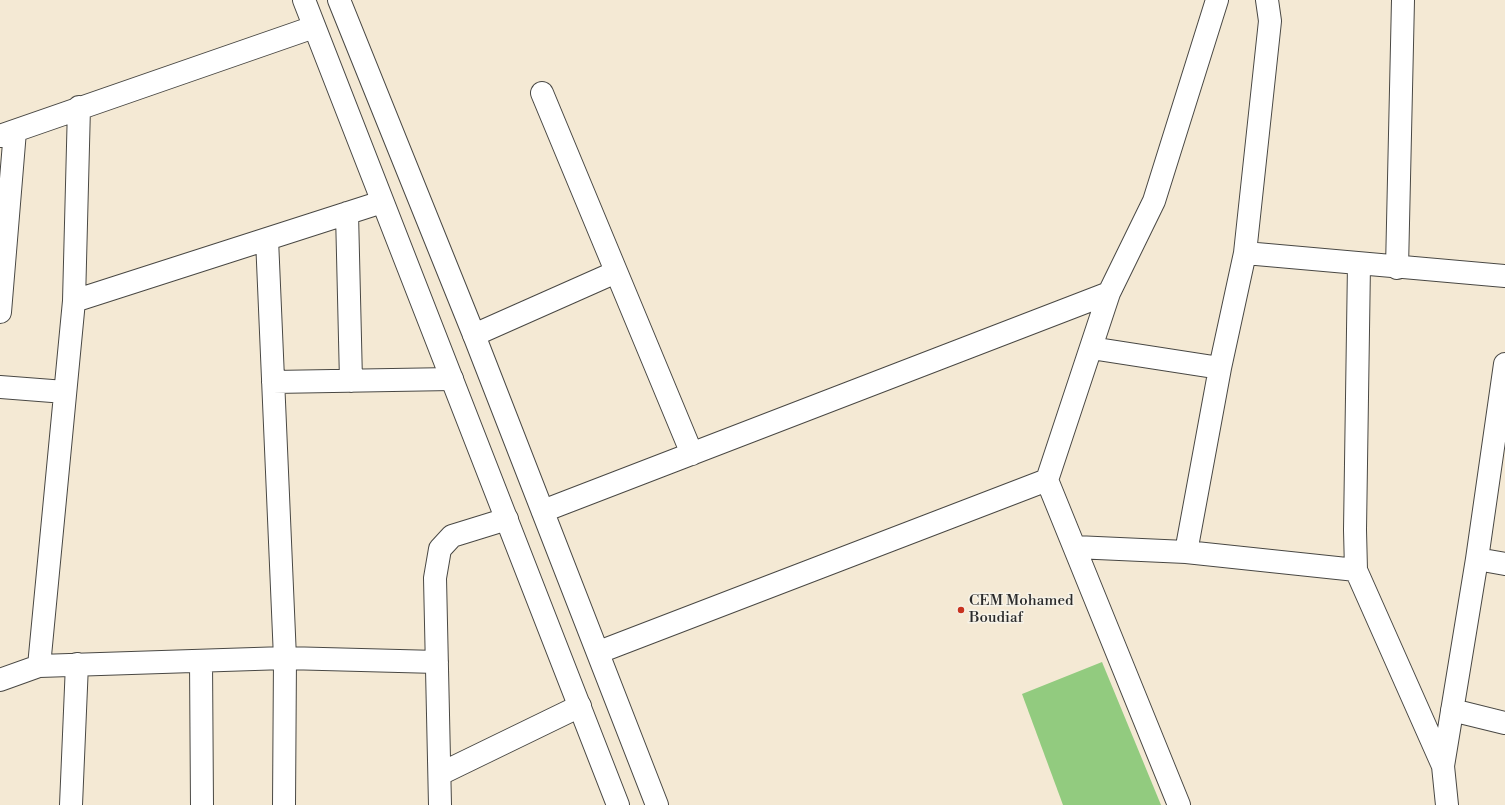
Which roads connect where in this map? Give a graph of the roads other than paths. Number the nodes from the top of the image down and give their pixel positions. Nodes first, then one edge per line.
1 (304, 0) edge
2 (339, 0) edge
3 (1217, 0) edge
4 (1267, 0) edge
5 (1404, 0) edge
6 (314, 27) junction
7 (542, 93) dead end
8 (79, 107) junction
9 (8, 134) edge
10 (382, 202) junction
11 (347, 213) junction
12 (267, 239) junction
13 (1245, 253) junction
14 (1359, 264) junction
15 (1397, 268) junction
16 (616, 272) junction
17 (1505, 276) edge
18 (1109, 293) junction
19 (74, 301) junction
20 (0, 312) edge
21 (474, 335) junction
22 (1091, 348) junction
23 (1505, 366) edge
24 (1220, 368) junction
25 (452, 379) junction
26 (351, 381) junction
27 (273, 382) junction
28 (0, 387) edge
29 (64, 392) junction
30 (692, 454) junction
31 (1047, 480) junction
32 (543, 511) junction
33 (507, 519) junction
34 (1074, 547) junction
35 (1186, 552) junction
36 (1477, 559) junction
37 (1505, 564) edge
38 (1356, 570) junction
39 (599, 652) junction
40 (285, 658) junction
41 (201, 661) junction
42 (437, 662) junction
43 (77, 664) junction
44 (38, 666) junction
45 (0, 680) edge
46 (580, 706) junction
47 (1452, 710) junction
48 (1505, 723) edge
49 (1442, 766) junction
50 (440, 774) junction
51 (71, 805) edge
52 (202, 805) edge
53 (284, 805) edge
54 (440, 805) edge
55 (618, 805) edge
56 (657, 805) edge
57 (1179, 805) edge
58 (1447, 805) edge

1 - 6 street
2 - 21 street
3 - 18 street
4 - 13 street
5 - 15 street
6 - 8 street
6 - 10 street
7 - 16 street
8 - 9 street
8 - 19 street
9 - 20 street
10 - 11 street
10 - 25 street
11 - 12 street
11 - 26 street
12 - 19 street
12 - 27 street
13 - 14 street
13 - 24 street
14 - 15 street
14 - 38 street
15 - 17 street
16 - 21 street
16 - 30 street
18 - 22 street
18 - 30 street
19 - 29 street
21 - 32 street
22 - 24 street
22 - 31 street
23 - 36 street
24 - 35 street
25 - 26 street
25 - 33 street
26 - 27 street
27 - 40 street
28 - 29 street
29 - 44 street
30 - 32 street
31 - 34 street
31 - 39 street
32 - 39 street
33 - 42 street
33 - 46 street
34 - 35 street
34 - 57 street
35 - 38 street
36 - 37 street
36 - 47 street
38 - 49 street
39 - 56 street
40 - 41 street
40 - 42 street
40 - 53 street
41 - 43 street
41 - 52 street
42 - 50 street
43 - 44 street
43 - 51 street
44 - 45 street
46 - 50 street
46 - 55 street
47 - 48 street
47 - 49 street
49 - 58 street
50 - 54 street

